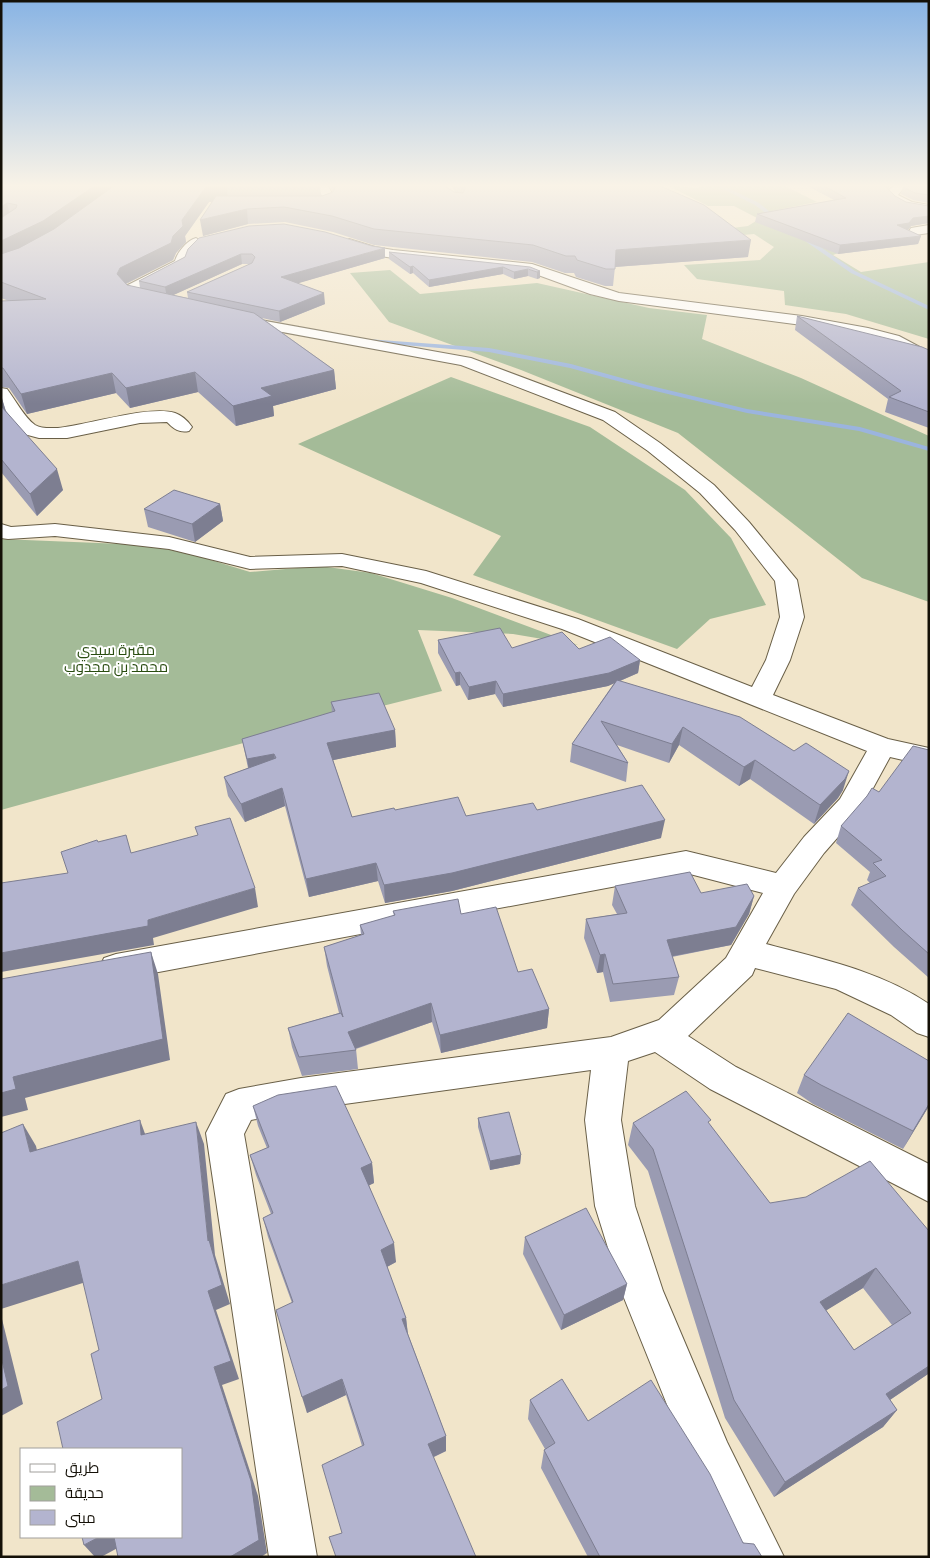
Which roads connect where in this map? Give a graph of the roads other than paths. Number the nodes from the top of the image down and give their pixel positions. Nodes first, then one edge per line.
1 (182, 258) edge
2 (436, 258) edge
3 (172, 305) edge
4 (220, 316) edge
5 (929, 359) edge
6 (1, 393) edge
7 (183, 427) dead end
8 (1, 530) edge
9 (759, 698) junction
10 (882, 746) junction
11 (929, 757) edge
12 (782, 886) junction
13 (745, 952) junction
14 (86, 972) edge
15 (929, 1023) edge
16 (658, 1035) junction
17 (611, 1052) junction
18 (929, 1184) edge
19 (293, 1557) edge
20 (760, 1557) edge

1 - 3 street
2 - 5 street
4 - 9 street
6 - 7 street
8 - 9 street
9 - 10 street
10 - 11 street
10 - 12 street
12 - 13 street
12 - 14 street
13 - 15 street
13 - 16 street
16 - 17 street
16 - 18 street
17 - 19 street
17 - 20 street

